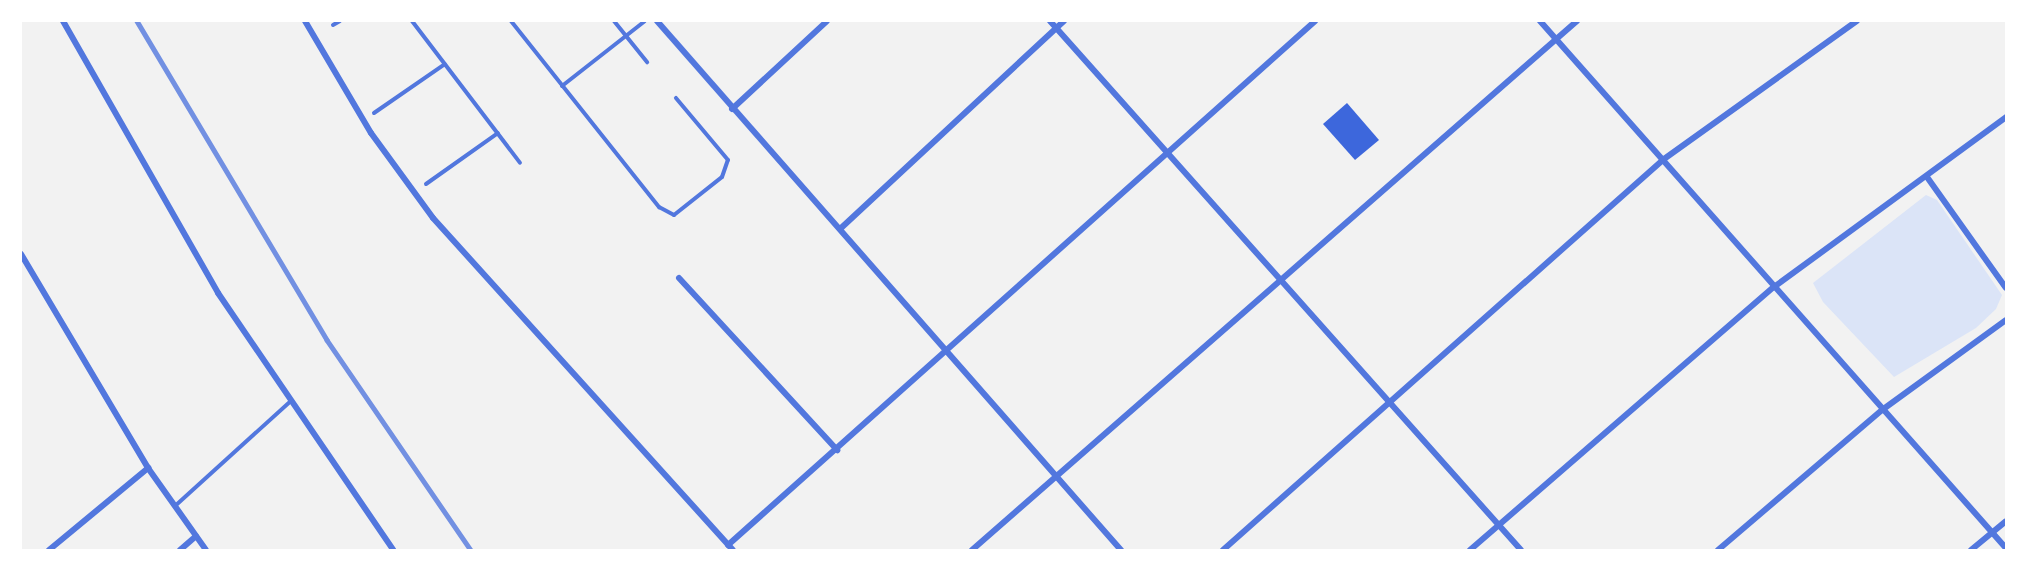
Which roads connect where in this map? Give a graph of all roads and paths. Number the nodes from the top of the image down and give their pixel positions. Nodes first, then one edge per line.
1 (63, 21) edge
2 (305, 21) edge
3 (340, 21) edge
4 (412, 21) edge
5 (511, 21) edge
6 (614, 21) edge
7 (645, 21) edge
8 (657, 21) edge
9 (827, 21) edge
10 (1050, 21) edge
11 (1064, 21) edge
12 (1315, 21) edge
13 (1540, 21) edge
14 (1577, 21) edge
15 (1857, 21) edge
16 (333, 25) dead end
17 (1056, 28) junction
18 (626, 37) junction
19 (1555, 38) junction
20 (646, 62) dead end
21 (445, 64) junction
22 (562, 86) junction
23 (676, 98) dead end
24 (732, 109) junction
25 (374, 113) dead end
26 (2006, 117) edge
27 (498, 133) junction
28 (1164, 153) junction
29 (1664, 159) junction
30 (520, 163) dead end
31 (1927, 177) junction
32 (426, 184) dead end
33 (840, 229) junction
34 (21, 254) edge
35 (679, 278) dead end
36 (1280, 278) junction
37 (1774, 287) junction
38 (2006, 288) edge
39 (2006, 320) edge
40 (948, 351) junction
41 (291, 401) junction
42 (1389, 401) junction
43 (1882, 411) junction
44 (837, 450) junction
45 (148, 468) junction
46 (1055, 476) junction
47 (175, 506) junction
48 (2006, 521) edge
49 (1499, 526) junction
50 (1992, 532) junction
51 (196, 536) junction
52 (731, 547) edge
53 (2006, 548) edge
54 (48, 550) edge
55 (180, 550) edge
56 (206, 550) edge
57 (393, 550) edge
58 (972, 550) edge
59 (1121, 550) edge
60 (1223, 550) edge
61 (1470, 550) edge
62 (1521, 550) edge
63 (1718, 550) edge
64 (1971, 550) edge

1 - 41 street
2 - 52 street
3 - 16 lane
4 - 21 lane
5 - 22 lane
6 - 18 lane
7 - 18 lane
8 - 24 street
9 - 24 street
10 - 17 street
11 - 17 street
12 - 28 street
13 - 19 street
14 - 19 street
15 - 29 street
17 - 28 street
17 - 33 street
18 - 20 lane
18 - 22 lane
19 - 29 street
19 - 36 street
21 - 25 lane
21 - 27 lane
22 - 23 lane
24 - 33 street
26 - 31 street
27 - 30 lane
27 - 32 lane
28 - 36 street
28 - 40 street
29 - 37 street
29 - 42 street
31 - 37 street
31 - 38 street
33 - 40 street
34 - 45 street
35 - 44 street
36 - 42 street
36 - 46 street
37 - 43 street
37 - 49 street
39 - 43 street
40 - 44 street
40 - 46 street
41 - 47 lane
41 - 57 street
42 - 49 street
42 - 60 street
43 - 50 street
43 - 63 street
44 - 52 street
45 - 47 street
45 - 54 street
46 - 58 street
46 - 59 street
47 - 51 street
48 - 50 street
49 - 61 street
49 - 62 street
50 - 53 street
50 - 64 street
51 - 55 street
51 - 56 street

